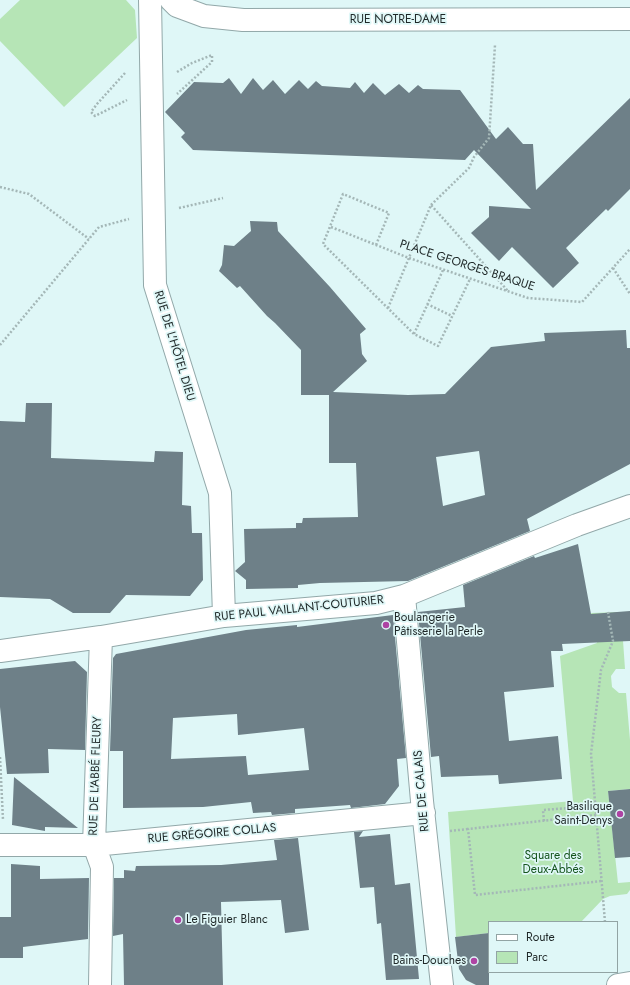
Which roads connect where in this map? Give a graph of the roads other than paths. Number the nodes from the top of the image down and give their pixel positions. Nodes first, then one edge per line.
1 (150, 0) edge
2 (171, 0) edge
3 (630, 19) edge
4 (630, 506) edge
5 (404, 596) junction
6 (224, 616) junction
7 (101, 637) junction
8 (0, 651) edge
9 (424, 813) junction
10 (2, 845) edge
11 (94, 845) junction
12 (630, 983) edge
13 (100, 985) edge
14 (442, 985) edge
15 (618, 985) edge

1 - 6 street, RUE DE L'HÔTEL DIEU
2 - 3 street, RUE NOTRE-DAME
4 - 5 street, RUE PAUL VAILLANT-COUTURIER
5 - 6 street, RUE PAUL VAILLANT-COUTURIER
5 - 9 street, RUE DE CALAIS
6 - 7 street, RUE PAUL VAILLANT-COUTURIER
7 - 8 street, RUE PAUL VAILLANT-COUTURIER
7 - 11 street, RUE DE L'ABBÉ FLEURY
9 - 11 street, RUE GRÉGOIRE COLLAS
9 - 14 street, RUE DE CALAIS
10 - 11 street, RUE GRÉGOIRE COLLAS
11 - 13 street, RUE DE L'ABBÉ FLEURY
12 - 15 street

